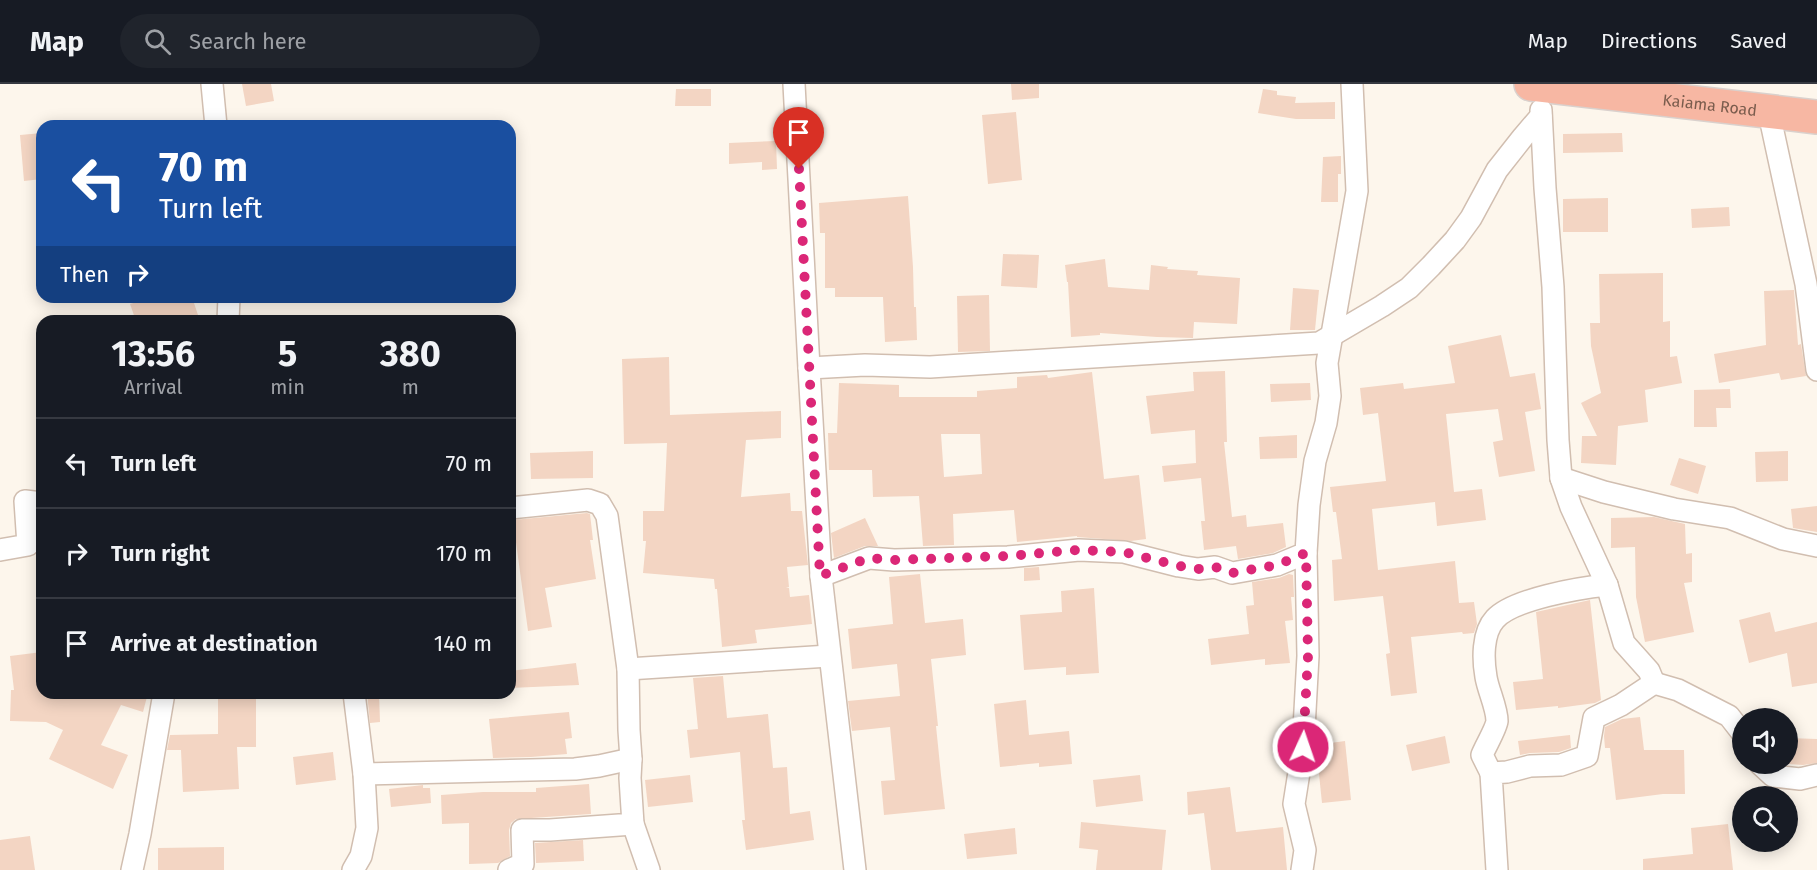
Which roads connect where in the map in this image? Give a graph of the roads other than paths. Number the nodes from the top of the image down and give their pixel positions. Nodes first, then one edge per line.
1 (212, 84) edge
2 (794, 84) edge
3 (1352, 84) edge
4 (1539, 92) edge
5 (1769, 112) junction
6 (1817, 117) edge
7 (215, 120) edge
8 (1333, 336) junction
9 (809, 368) junction
10 (1817, 370) edge
11 (1561, 478) junction
12 (36, 502) edge
13 (516, 507) edge
14 (1817, 546) edge
15 (0, 550) edge
16 (1306, 553) junction
17 (820, 576) junction
18 (1607, 585) junction
19 (829, 656) junction
20 (628, 669) junction
21 (1654, 682) junction
22 (163, 699) edge
23 (355, 699) edge
24 (1732, 721) edge
25 (631, 759) junction
26 (1491, 773) junction
27 (364, 774) junction
28 (1771, 774) edge
29 (1817, 775) edge
30 (633, 824) junction
31 (132, 870) edge
32 (353, 870) edge
33 (508, 870) edge
34 (649, 870) edge
35 (855, 870) edge
36 (1302, 870) edge
37 (1497, 870) edge

1 - 7 street
2 - 9 street
3 - 8 street
4 - 5 highway, Kaiama Road
4 - 8 street
4 - 11 street
5 - 6 highway, Kaiama Road
5 - 10 street
8 - 9 street
8 - 16 street
9 - 17 street
11 - 14 street
11 - 18 street
12 - 15 street
13 - 20 street
16 - 17 street
16 - 36 street
17 - 19 street
18 - 21 street
18 - 26 street
19 - 20 street
19 - 35 street
20 - 25 street
21 - 24 street
21 - 26 street
22 - 31 street
23 - 27 street
25 - 27 street
25 - 30 street
26 - 37 street
27 - 32 street
28 - 29 street
30 - 33 street
30 - 34 street

